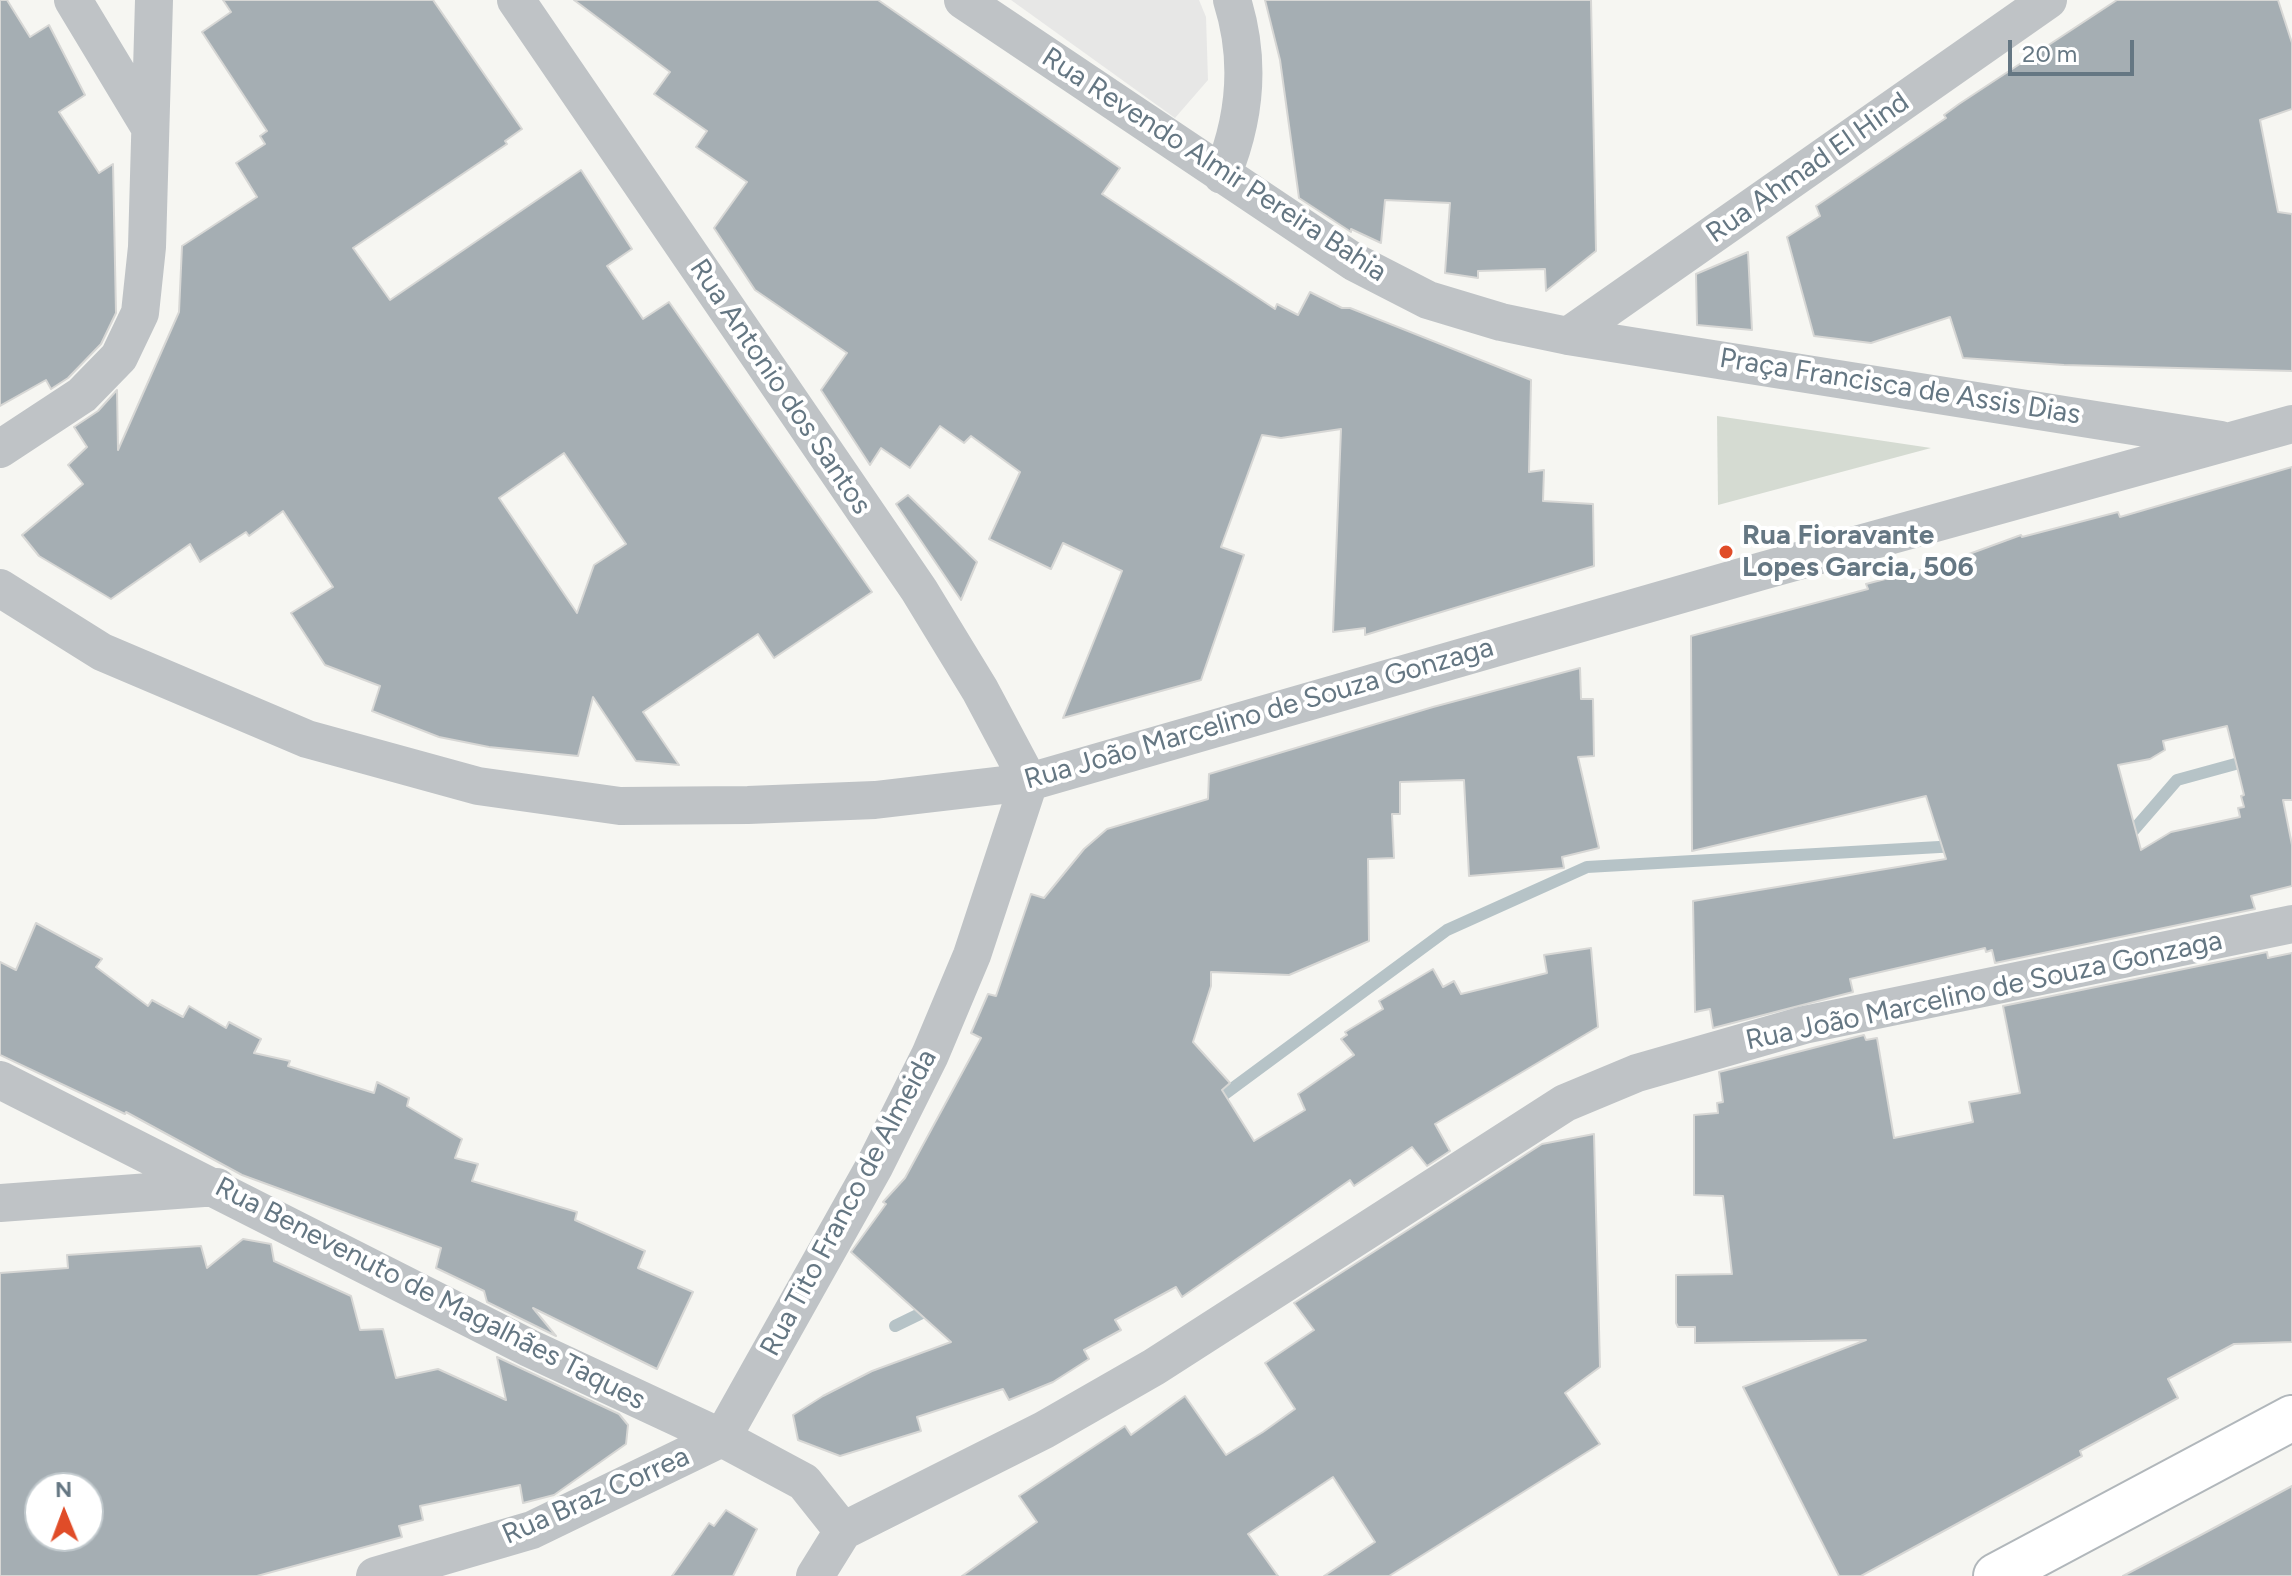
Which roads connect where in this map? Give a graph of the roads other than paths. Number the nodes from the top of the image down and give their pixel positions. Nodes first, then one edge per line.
1 (73, 0) edge
2 (154, 0) edge
3 (516, 0) edge
4 (963, 0) edge
5 (1232, 0) edge
6 (2048, 0) edge
7 (149, 126) junction
8 (1222, 175) junction
9 (1568, 336) junction
10 (2292, 424) edge
11 (2232, 442) junction
12 (0, 449) edge
13 (0, 588) edge
14 (1029, 782) junction
15 (2292, 924) edge
16 (0, 1080) edge
17 (217, 1187) junction
18 (0, 1203) edge
19 (2292, 1418) edge
20 (722, 1438) junction
21 (843, 1531) junction
22 (375, 1576) edge
23 (815, 1576) edge
24 (1996, 1576) edge

1 - 7 street
2 - 7 street
3 - 14 street, Rua Antonio dos Santos
4 - 8 street, Rua Revendo Almir Pereira Bahia
5 - 8 street
6 - 9 street, Rua Ahmad El Hind
7 - 12 street
8 - 9 street, Rua Revendo Almir Pereira Bahia
9 - 11 street, Praça Francisca de Assis Dias
10 - 11 street, Rua João Marcelino de Souza Gonzaga
11 - 14 street, Rua João Marcelino de Souza Gonzaga
13 - 14 street, Rua João Marcelino de Souza Gonzaga
14 - 20 street, Rua Tito Franco de Almeida
15 - 21 street, Rua João Marcelino de Souza Gonzaga
16 - 17 street, Rua Benevenuto de Magalhães Taques
17 - 18 street
17 - 20 street, Rua Benevenuto de Magalhães Taques
19 - 24 main road
20 - 21 street, Rua Benevenuto de Magalhães Taques
20 - 22 street, Rua Braz Correa
21 - 23 street

